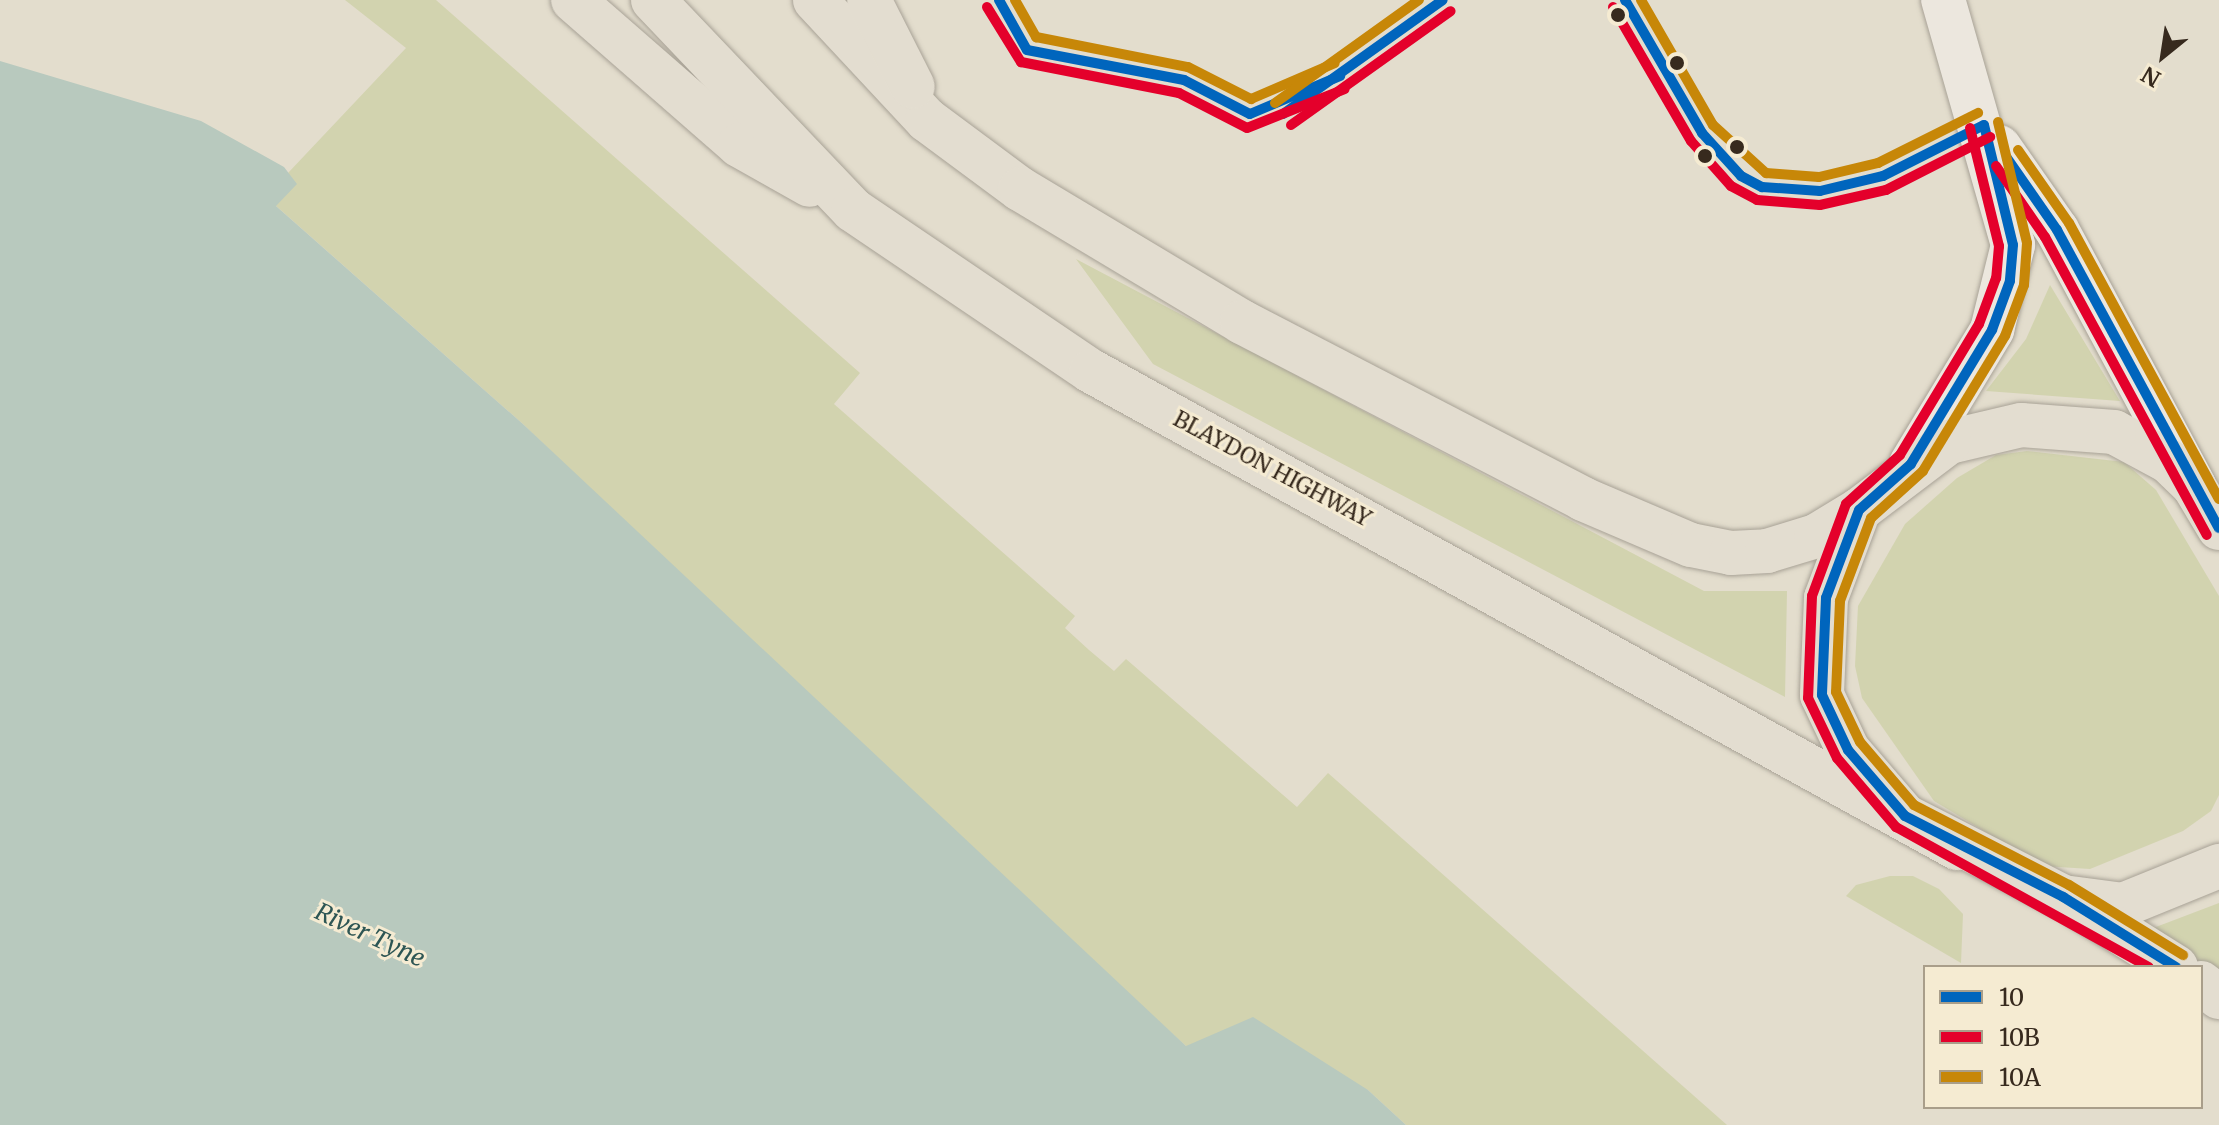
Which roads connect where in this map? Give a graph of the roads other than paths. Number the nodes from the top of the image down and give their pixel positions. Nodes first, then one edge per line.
1 (573, 0) edge
2 (653, 0) edge
3 (815, 0) edge
4 (869, 0) edge
5 (1943, 0) edge
6 (927, 120) junction
7 (1984, 125) junction
8 (853, 210) junction
9 (1911, 464) junction
10 (2194, 486) junction
11 (1859, 510) junction
12 (2219, 528) edge
13 (1957, 848) junction
14 (2219, 866) edge
15 (2063, 897) junction
16 (2173, 965) edge
17 (2203, 985) edge
18 (2219, 997) edge

1 - 8 main road
2 - 8 main road, BLAYDON HIGHWAY
3 - 6 main road
4 - 6 main road
5 - 7 street
6 - 11 main road
7 - 9 street
7 - 10 street
8 - 13 main road, BLAYDON HIGHWAY
9 - 10 main road
9 - 11 main road
10 - 12 main road
11 - 13 main road
13 - 15 main road
14 - 15 main road
15 - 16 main road
17 - 18 main road

